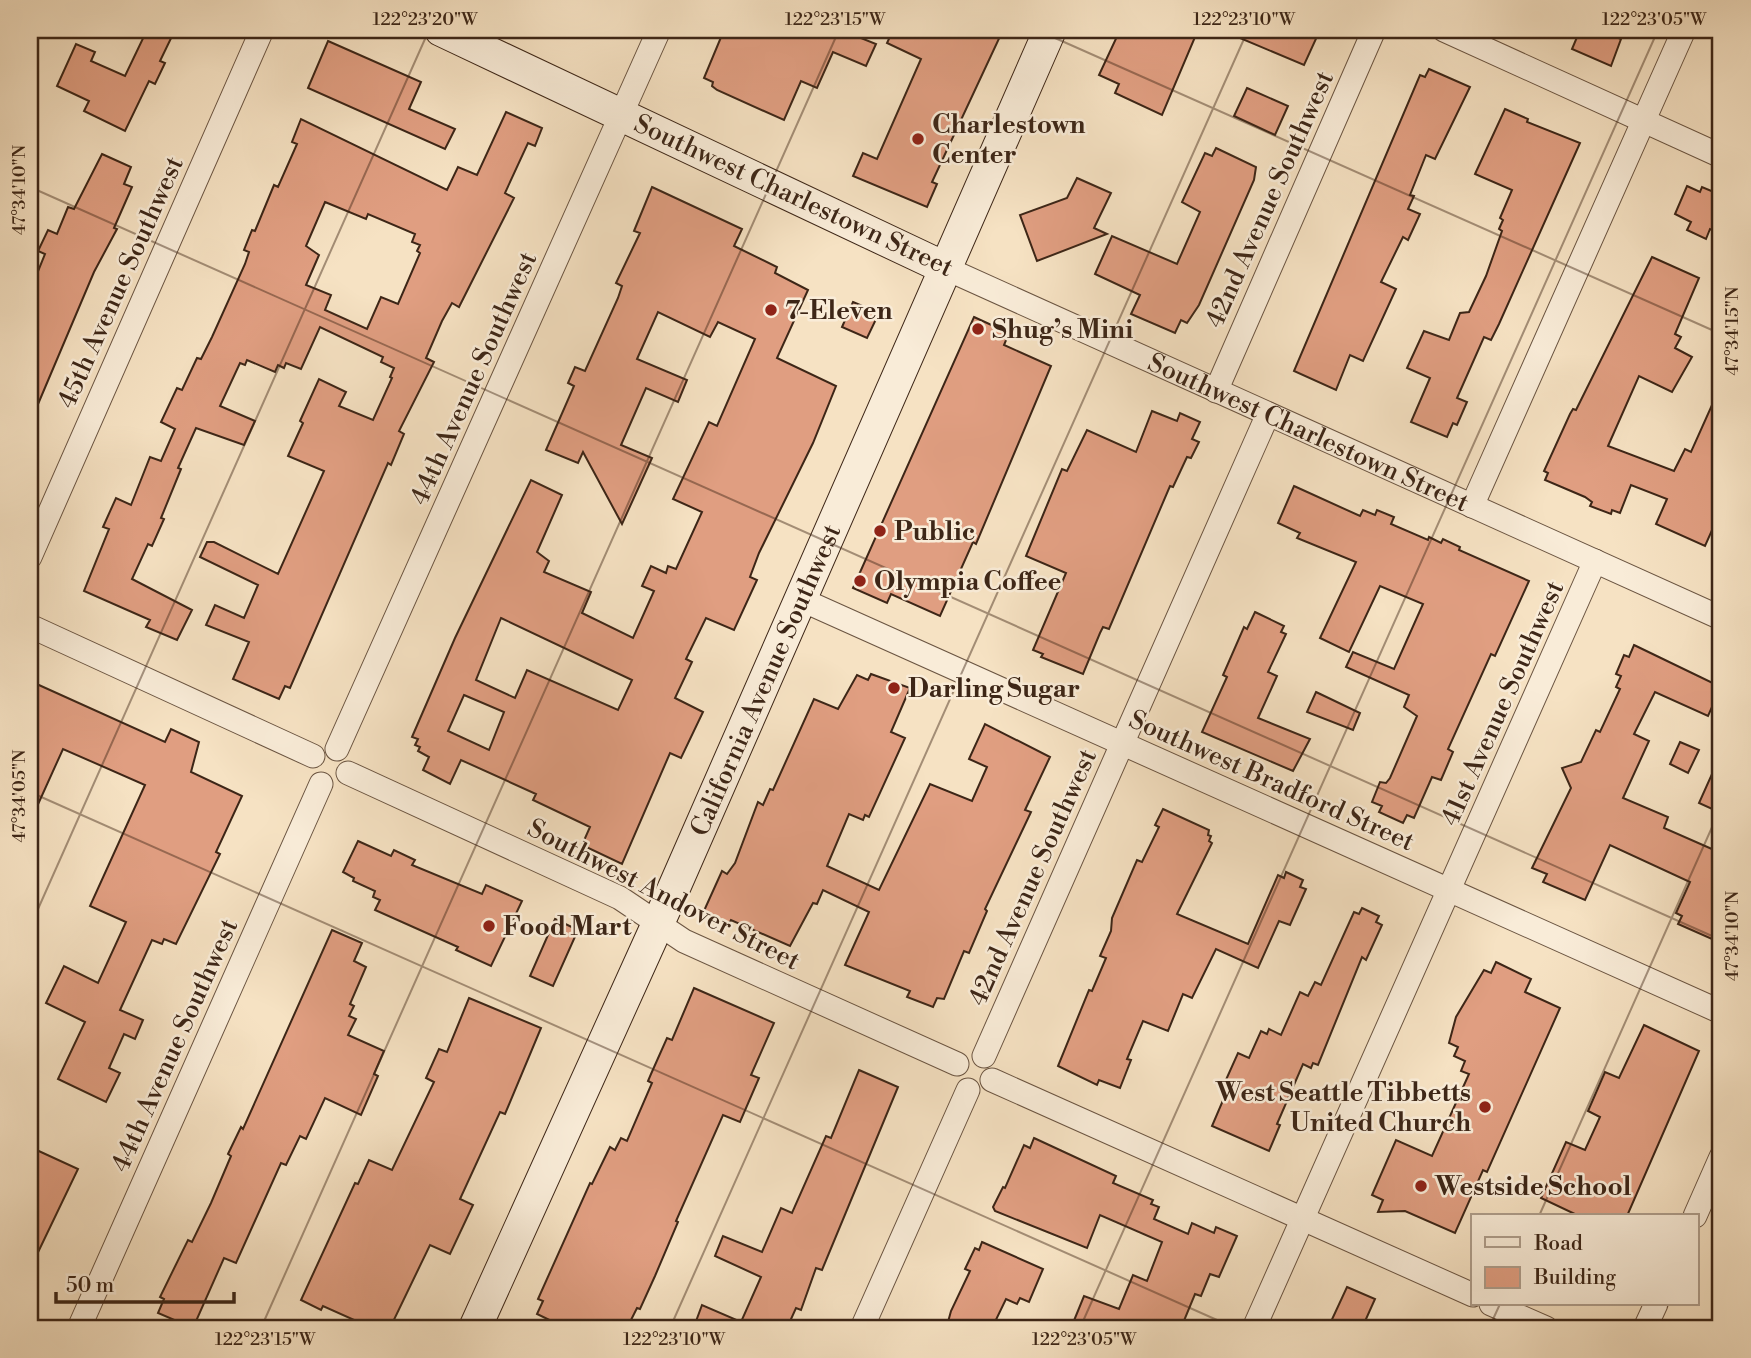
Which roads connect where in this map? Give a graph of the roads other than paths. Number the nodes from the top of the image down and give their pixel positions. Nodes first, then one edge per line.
1 (262, 30) edge
2 (441, 30) edge
3 (659, 30) edge
4 (1050, 30) edge
5 (1374, 30) edge
6 (1444, 30) edge
7 (1684, 30) edge
8 (622, 114) junction
9 (1643, 121) junction
10 (1721, 156) edge
11 (945, 268) junction
12 (1216, 391) junction
13 (1268, 414) junction
14 (1472, 506) junction
15 (30, 557) edge
16 (1595, 561) junction
17 (800, 598) junction
18 (1721, 618) edge
19 (30, 625) edge
20 (1122, 743) junction
21 (337, 748) junction
22 (313, 756) junction
23 (348, 773) junction
24 (321, 784) junction
25 (1449, 890) junction
26 (658, 923) junction
27 (1721, 1012) edge
28 (984, 1056) junction
29 (957, 1064) junction
30 (992, 1080) junction
31 (968, 1090) junction
32 (1721, 1157) edge
33 (1696, 1214) edge
34 (1303, 1219) junction
35 (1471, 1294) edge
36 (1496, 1306) edge
37 (1655, 1306) edge
38 (79, 1328) edge
39 (475, 1328) edge
40 (862, 1328) edge
41 (1254, 1328) edge
42 (1546, 1328) edge
43 (1645, 1328) edge

1 - 15 street, 45th Avenue Southwest
2 - 8 main road, Southwest Charlestown Street
3 - 8 street, 44th Avenue Southwest
4 - 11 main road, California Avenue Southwest
5 - 12 street, 42nd Avenue Southwest
6 - 9 street
7 - 9 street
8 - 11 main road, Southwest Charlestown Street
8 - 21 street, 44th Avenue Southwest
9 - 10 street
9 - 14 street
11 - 12 street, Southwest Charlestown Street
11 - 17 main road, California Avenue Southwest
12 - 13 street, Southwest Charlestown Street
13 - 14 street, Southwest Charlestown Street
13 - 20 street, 42nd Avenue Southwest
14 - 16 street, Southwest Charlestown Street
16 - 18 street, Southwest Charlestown Street
16 - 25 street, 41st Avenue Southwest
17 - 20 street, Southwest Bradford Street
17 - 26 main road, California Avenue Southwest
19 - 22 street
20 - 25 street, Southwest Bradford Street
20 - 28 street, 42nd Avenue Southwest
21 - 22 street
21 - 23 street
22 - 24 street
23 - 24 street
23 - 26 street, Southwest Andover Street
24 - 38 street, 44th Avenue Southwest
25 - 27 street, Southwest Bradford Street
25 - 34 street, 41st Avenue Southwest
26 - 29 street, Southwest Andover Street
26 - 39 main road, California Avenue Southwest
28 - 29 street
28 - 30 street
29 - 31 street
30 - 31 street
30 - 34 street
31 - 40 street
32 - 33 street
34 - 35 street
34 - 41 street, 41st Avenue Southwest
36 - 42 street
37 - 43 street

